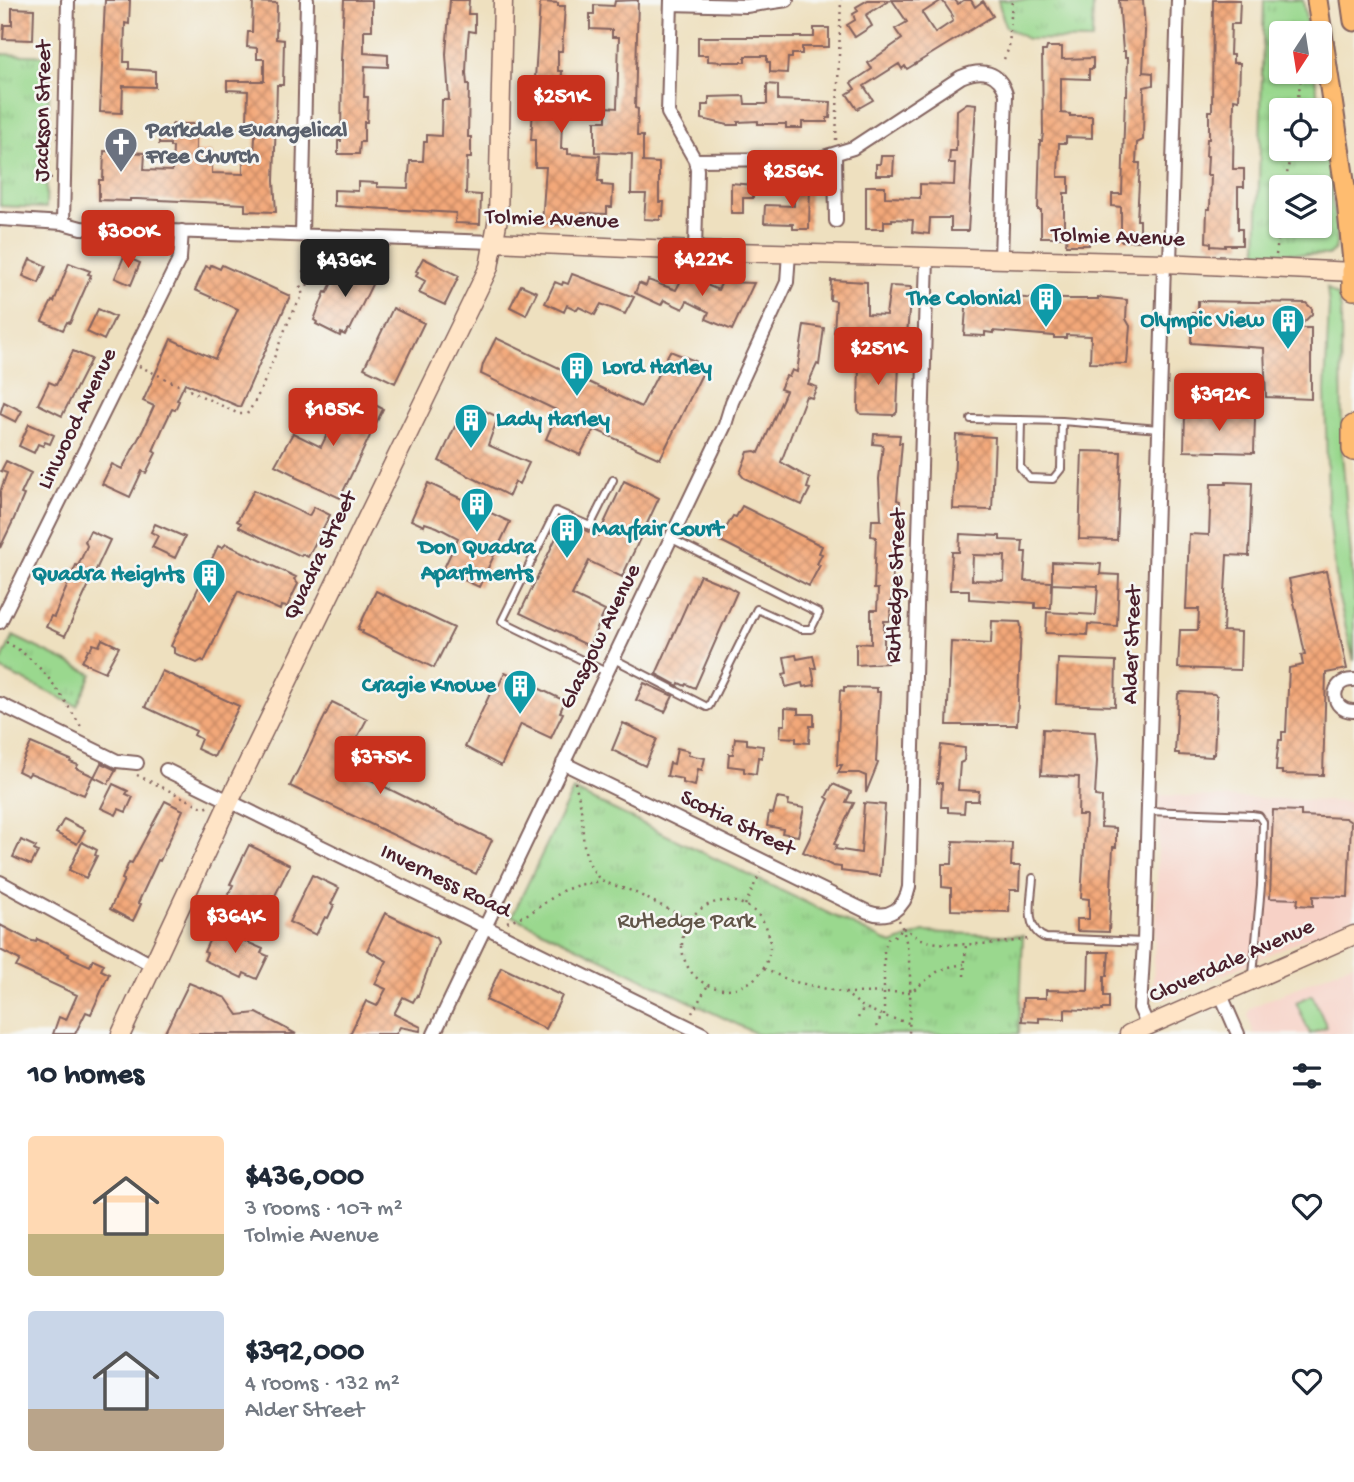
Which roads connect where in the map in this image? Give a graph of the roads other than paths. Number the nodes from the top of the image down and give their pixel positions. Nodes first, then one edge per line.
1 (68, 0) edge
2 (307, 0) edge
3 (503, 0) edge
4 (787, 0) edge
5 (1178, 0) edge
6 (1317, 0) edge
7 (1350, 0) edge
8 (671, 2) edge
9 (1354, 21) edge
10 (835, 154) junction
11 (695, 160) junction
12 (0, 219) edge
13 (836, 221) dead end
14 (63, 223) junction
15 (183, 231) junction
16 (302, 235) junction
17 (494, 242) junction
18 (695, 251) junction
19 (789, 253) junction
20 (927, 257) junction
21 (1001, 258) junction
22 (1167, 263) junction
23 (1354, 272) edge
24 (1354, 288) edge
25 (971, 419) dead end
26 (1021, 420) junction
27 (1062, 421) junction
28 (1354, 426) edge
29 (1161, 429) junction
30 (1354, 449) edge
31 (613, 480) dead end
32 (672, 539) junction
33 (0, 622) edge
34 (614, 660) junction
35 (607, 673) junction
36 (1354, 680) edge
37 (0, 704) edge
38 (1354, 711) edge
39 (137, 763) road end
40 (563, 763) junction
41 (166, 770) dead end
42 (230, 800) junction
43 (1148, 811) junction
44 (1033, 878) dead end
45 (0, 882) edge
46 (895, 911) joint
47 (487, 926) junction
48 (1354, 935) edge
49 (1144, 942) junction
50 (154, 966) junction
51 (1252, 981) junction
52 (1221, 995) junction
53 (1148, 1026) junction
54 (121, 1034) edge
55 (435, 1034) edge
56 (703, 1034) edge
57 (1129, 1034) edge
58 (1238, 1034) edge

1 - 14 street, Jackson Street
2 - 16 street
3 - 17 main road, Quadra Street
4 - 8 street
5 - 22 street, Alder Street
6 - 23 main road
7 - 9 main road
8 - 11 street
10 - 11 street
10 - 13 street
10 - 21 street
11 - 18 street
12 - 14 street, Tolmie Avenue
14 - 15 street, Tolmie Avenue
15 - 16 street, Tolmie Avenue
15 - 33 street, Linwood Avenue
16 - 17 street, Tolmie Avenue
17 - 18 main road, Tolmie Avenue
17 - 42 main road, Quadra Street
18 - 19 main road, Tolmie Avenue
19 - 20 main road, Tolmie Avenue
19 - 32 street, Glasgow Avenue
20 - 21 main road, Tolmie Avenue
20 - 46 street, Rutledge Street
21 - 22 main road, Tolmie Avenue
22 - 23 main road, Tolmie Avenue
22 - 29 street, Alder Street
23 - 24 highway
25 - 26 lane
26 - 27 lane
26 - 27 lane
27 - 29 lane
28 - 30 highway
29 - 43 street, Alder Street
31 - 35 lane
32 - 34 street, Glasgow Avenue
32 - 34 lane
34 - 35 street, Glasgow Avenue
35 - 40 street, Glasgow Avenue
36 - 38 street
37 - 39 street
40 - 46 street, Scotia Street
40 - 47 street, Glasgow Avenue
41 - 42 street, Inverness Road
42 - 47 street, Inverness Road
42 - 50 main road, Quadra Street
43 - 49 street, Alder Street
43 - 51 lane
44 - 49 lane
45 - 50 street
47 - 55 street, Glasgow Avenue
47 - 56 street, Inverness Road
48 - 51 main road, Cloverdale Avenue
49 - 53 street, Alder Street
50 - 54 main road, Quadra Street
51 - 52 main road, Cloverdale Avenue
52 - 53 main road, Cloverdale Avenue
52 - 58 street
53 - 57 main road, Cloverdale Avenue

